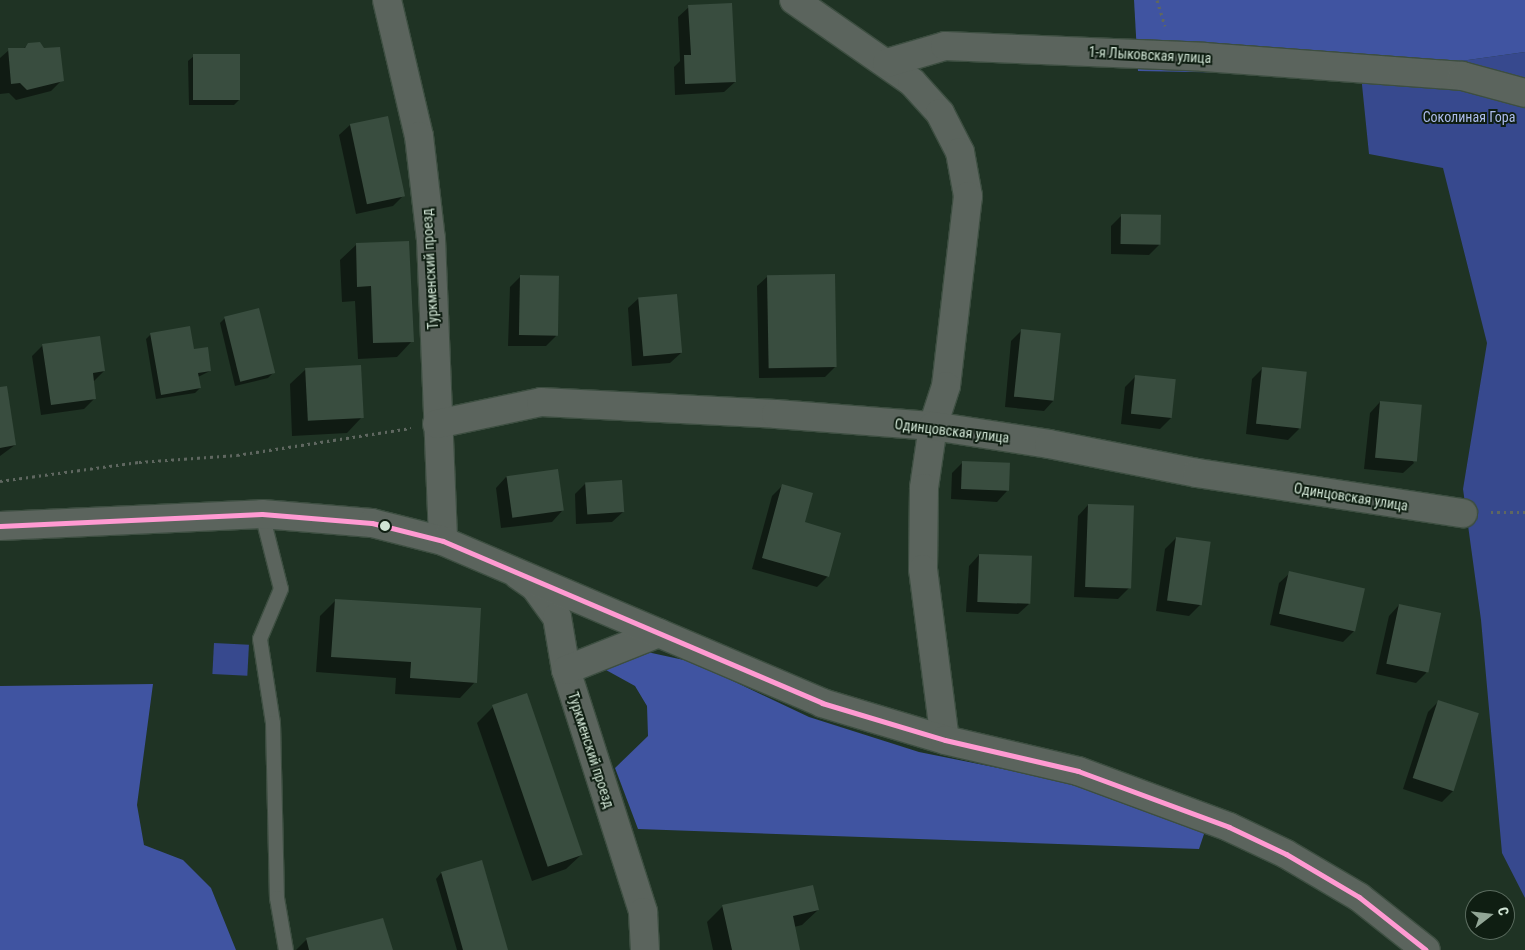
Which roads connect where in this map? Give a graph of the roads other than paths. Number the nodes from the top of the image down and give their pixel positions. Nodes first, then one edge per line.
1 (388, 0) edge
2 (794, 0) edge
3 (887, 63) junction
4 (1525, 94) edge
5 (437, 424) junction
6 (933, 426) junction
7 (1463, 512) dead end
8 (262, 514) junction
9 (0, 526) edge
10 (443, 541) junction
11 (508, 567) junction
12 (659, 632) junction
13 (566, 670) junction
14 (945, 740) junction
15 (286, 950) edge
16 (645, 950) edge
17 (1426, 950) edge

1 - 5 street, Туркменский проезд
2 - 3 street
3 - 4 street, 1-я Лыковская улица
3 - 6 street
5 - 6 street, Одинцовская улица
5 - 10 street, Туркменский проезд
6 - 7 street, Одинцовская улица
6 - 14 street
8 - 9 street
8 - 10 street
8 - 15 lane
10 - 11 street
11 - 12 street
11 - 13 street, Туркменский проезд
12 - 13 street
12 - 14 street
13 - 16 street, Туркменский проезд
14 - 17 street

